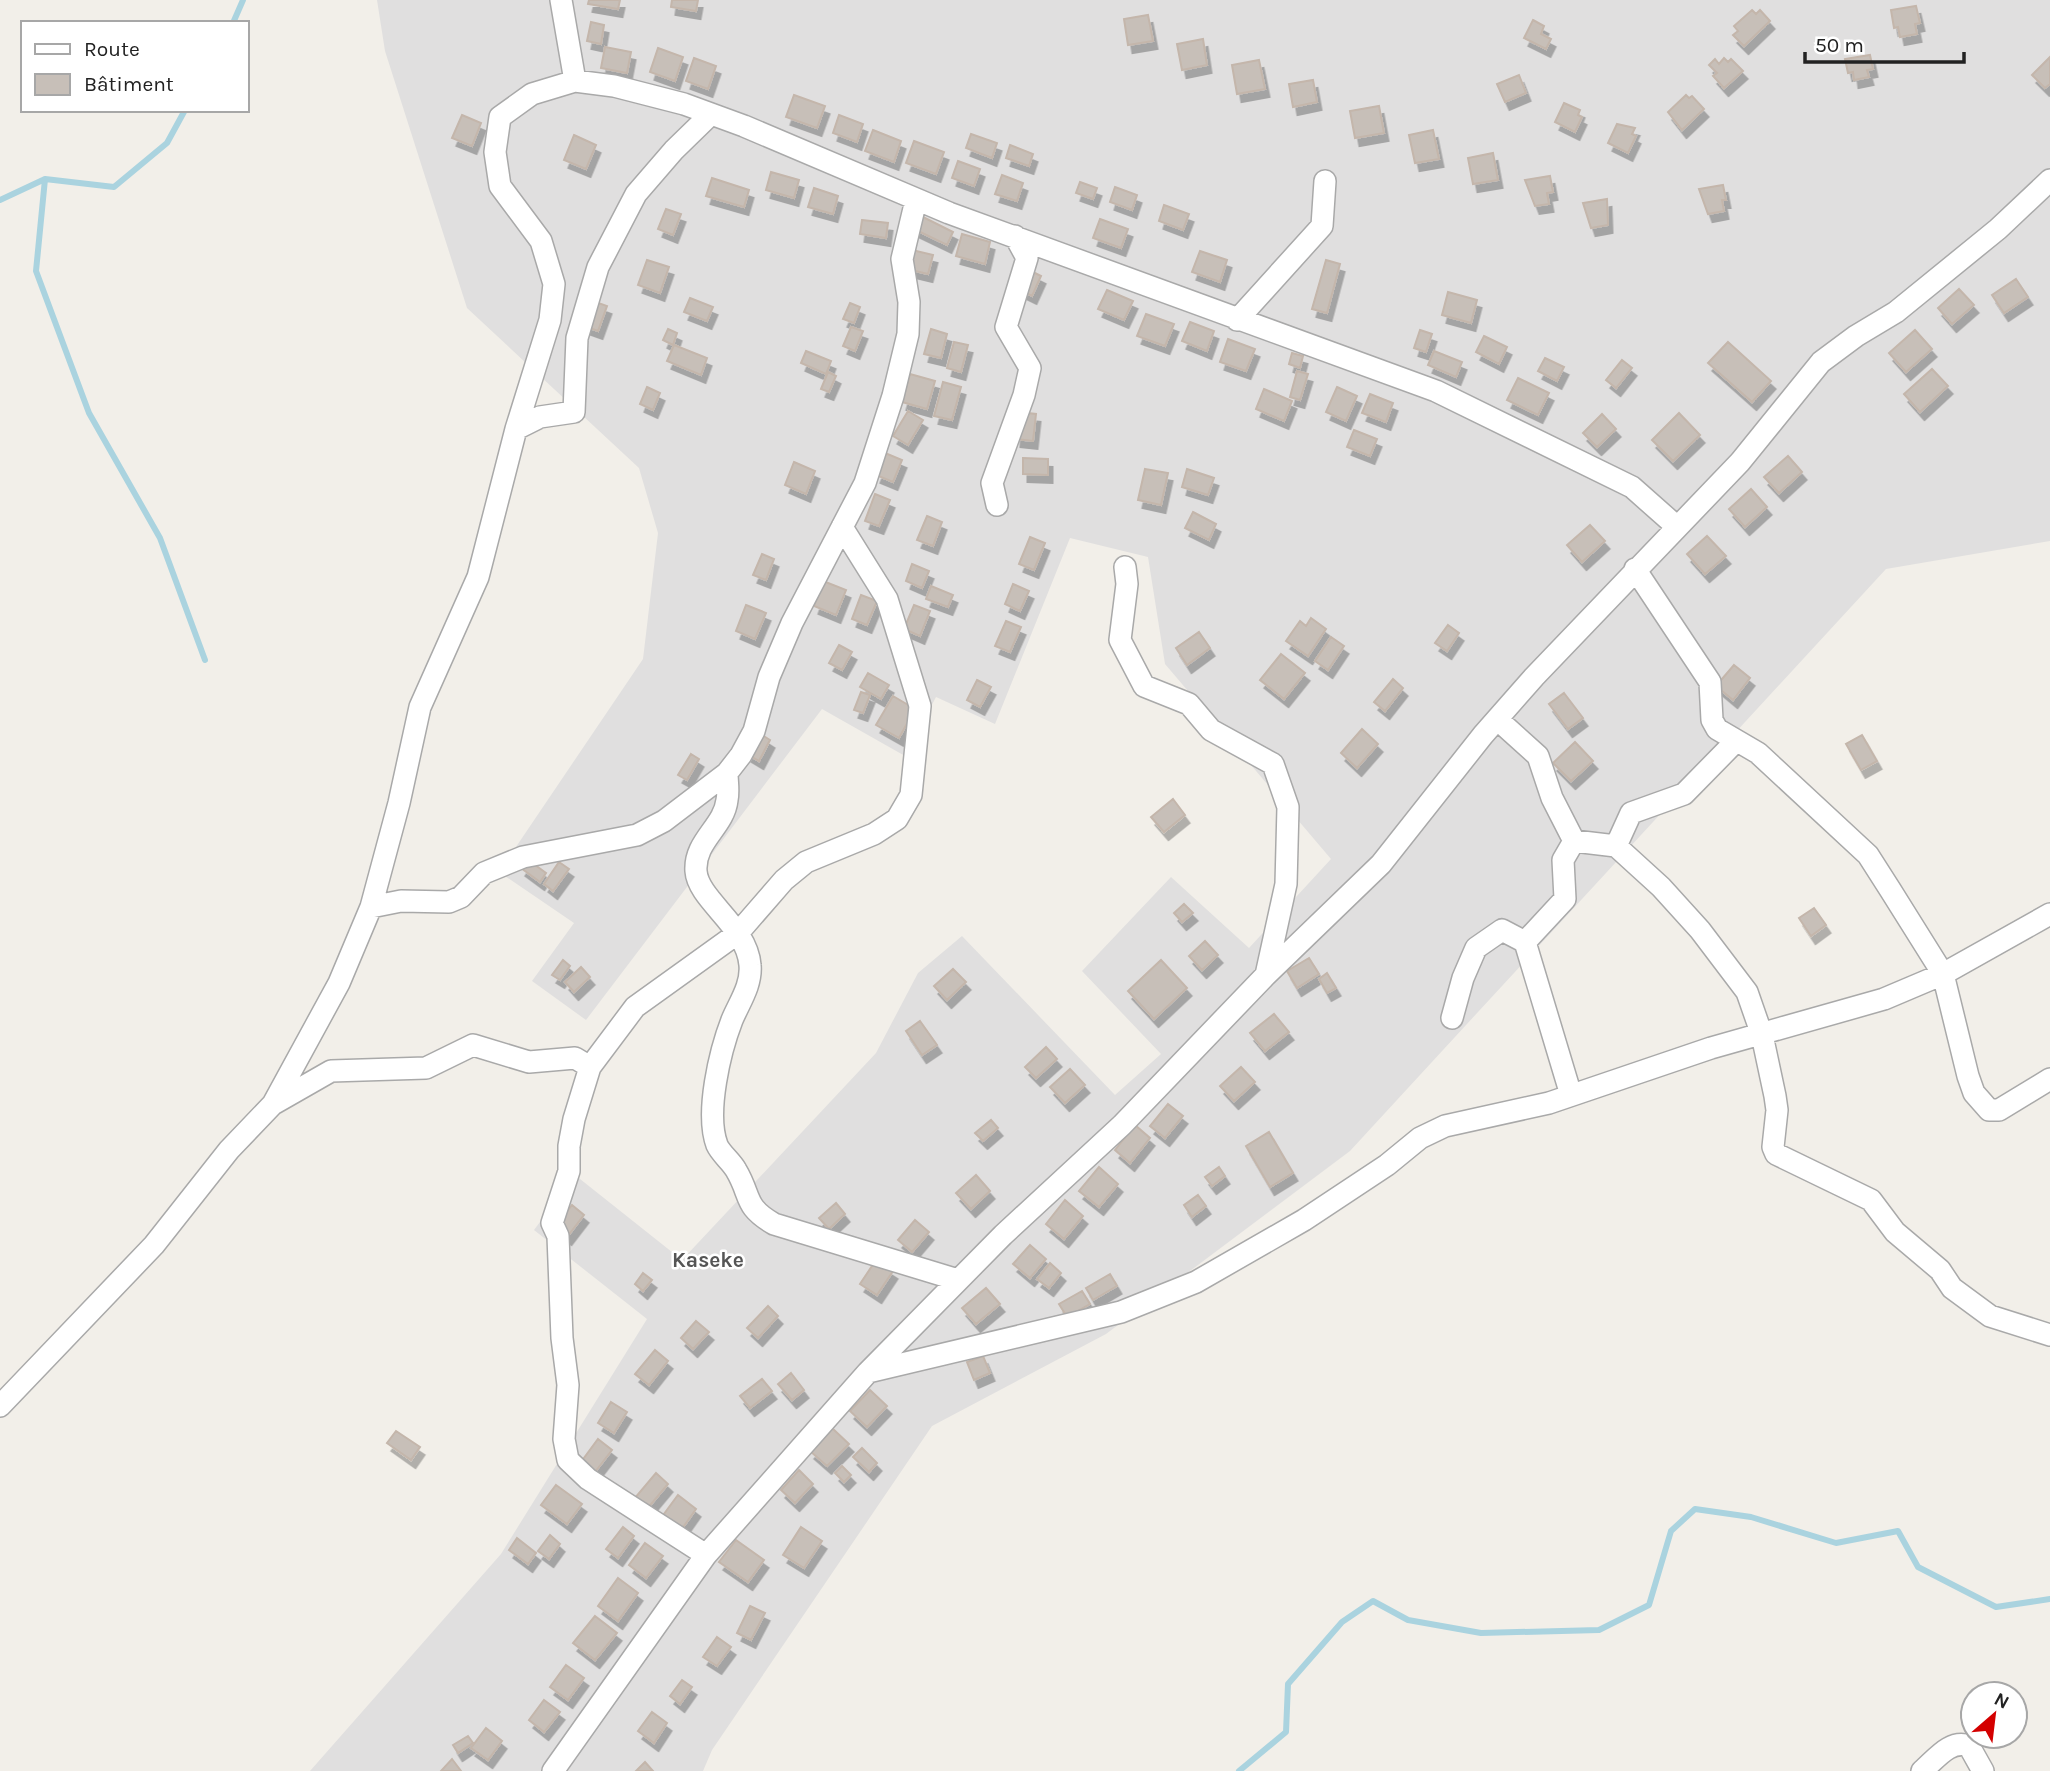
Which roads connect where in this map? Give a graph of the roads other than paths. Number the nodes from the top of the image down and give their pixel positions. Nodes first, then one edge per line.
1 (561, 0) edge
2 (575, 81) junction
3 (711, 114) junction
4 (2050, 180) edge
5 (1325, 181) dead end
6 (916, 200) junction
7 (1015, 236) junction
8 (1237, 320) junction
9 (516, 429) junction
10 (997, 505) dead end
11 (1676, 526) junction
12 (842, 527) junction
13 (1125, 567) dead end
14 (1634, 569) junction
15 (1497, 719) junction
16 (1736, 741) junction
17 (727, 773) junction
18 (1574, 841) junction
19 (1616, 846) junction
20 (371, 907) junction
21 (2050, 914) edge
22 (738, 933) junction
23 (1525, 943) junction
24 (1943, 974) junction
25 (1266, 975) junction
26 (1452, 1018) dead end
27 (1762, 1035) junction
28 (590, 1067) junction
29 (2050, 1079) edge
30 (1572, 1095) junction
31 (274, 1104) junction
32 (958, 1280) junction
33 (2050, 1335) edge
34 (868, 1372) junction
35 (0, 1406) edge
36 (706, 1555) junction
37 (553, 1771) edge
38 (1922, 1771) edge
39 (1983, 1771) edge

1 - 2 street
2 - 3 street
2 - 9 street
3 - 6 street
3 - 9 street
4 - 11 street
5 - 8 street
6 - 7 street
6 - 12 street
7 - 8 street
7 - 10 street
8 - 11 street
9 - 20 street
11 - 14 street
12 - 17 street
12 - 22 street
13 - 25 street
14 - 15 street
14 - 16 street
15 - 18 street
15 - 25 street
16 - 19 street
16 - 24 street
17 - 20 street
17 - 22 street
18 - 19 street
18 - 23 street
19 - 27 street
20 - 31 street
21 - 24 street
22 - 28 street
22 - 32 street
23 - 26 street
23 - 30 street
24 - 27 street
24 - 29 street
25 - 32 street
27 - 30 street
27 - 33 street
28 - 31 street
28 - 36 street
30 - 34 street
31 - 35 street
32 - 34 street
34 - 36 street
36 - 37 street
38 - 39 street

